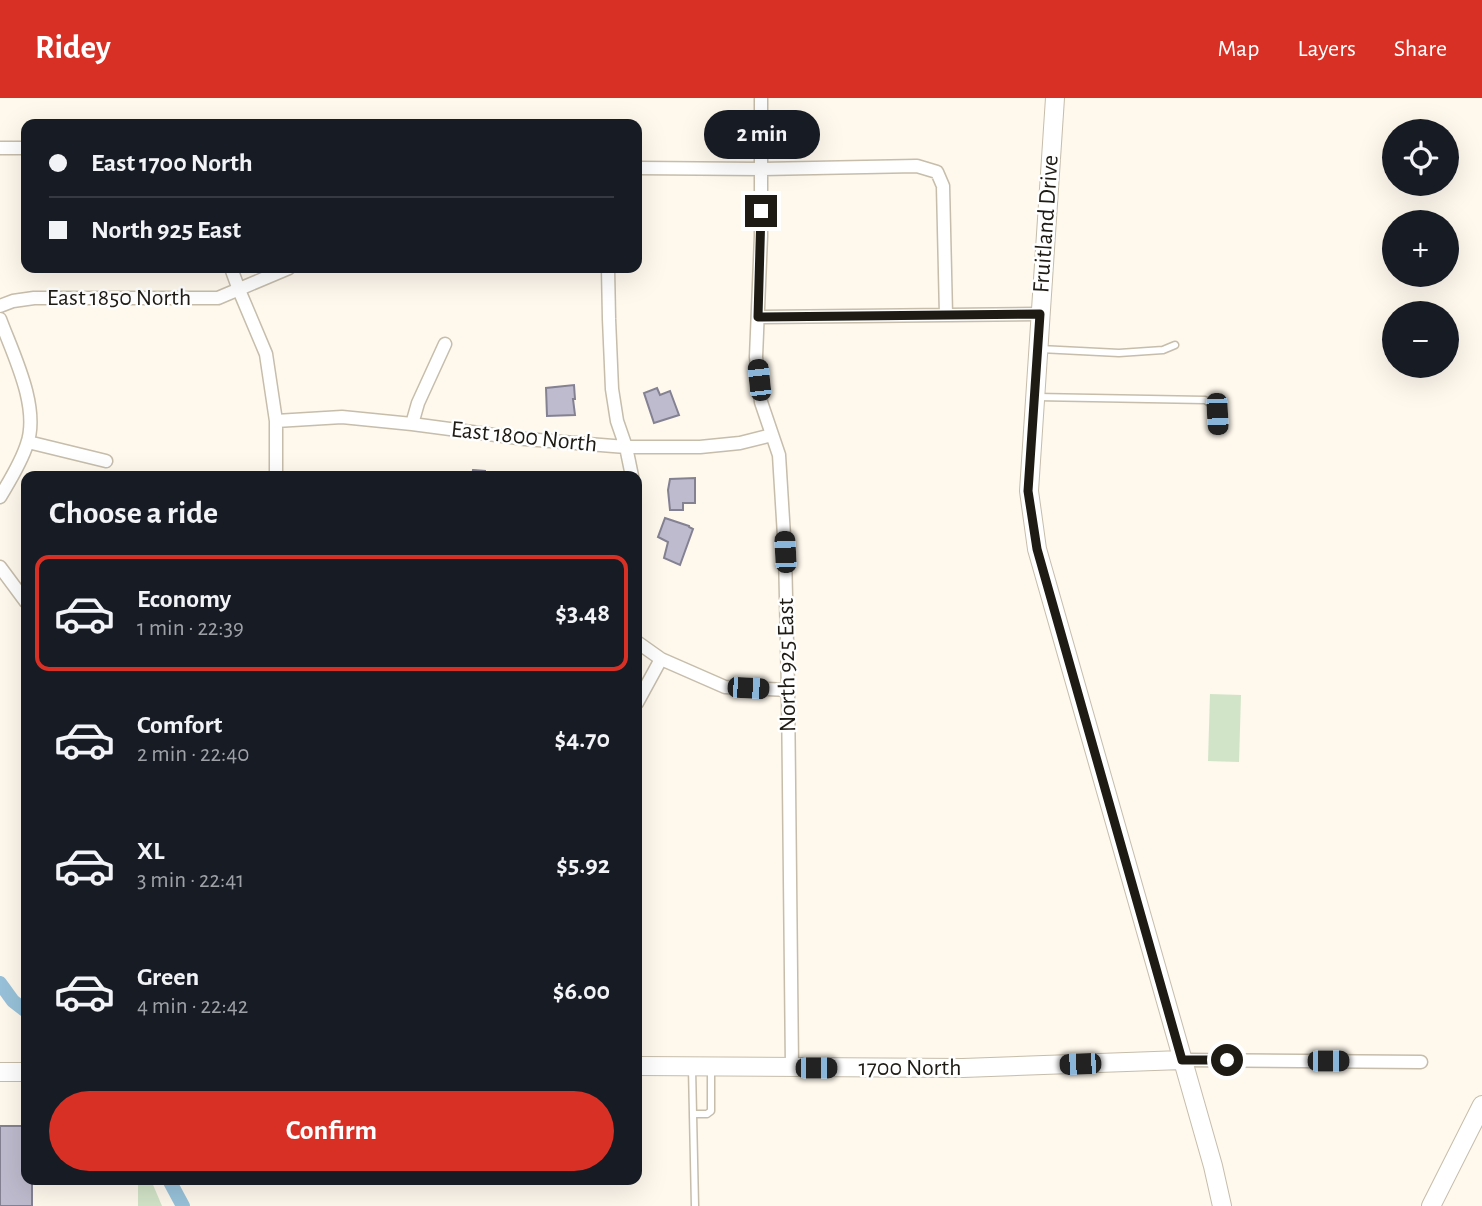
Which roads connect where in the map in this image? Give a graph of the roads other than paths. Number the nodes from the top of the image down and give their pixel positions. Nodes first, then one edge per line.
1 (761, 98) edge
2 (1055, 98) edge
3 (0, 148) edge
4 (21, 148) edge
5 (642, 168) edge
6 (761, 169) junction
7 (233, 273) edge
8 (278, 273) edge
9 (608, 273) edge
10 (239, 290) junction
11 (0, 306) edge
12 (1040, 314) junction
13 (946, 315) junction
14 (758, 317) junction
15 (0, 319) edge
16 (445, 344) dead end
17 (1175, 345) dead end
18 (1038, 349) junction
19 (1034, 397) junction
20 (276, 421) junction
21 (412, 424) junction
22 (1218, 429) dead end
23 (772, 435) junction
24 (28, 442) junction
25 (626, 447) junction
26 (106, 461) dead end
27 (276, 471) edge
28 (631, 471) edge
29 (0, 497) edge
30 (0, 567) edge
31 (21, 595) edge
32 (642, 646) edge
33 (661, 659) junction
34 (788, 690) junction
35 (642, 694) edge
36 (1182, 1060) junction
37 (1421, 1062) dead end
38 (642, 1066) edge
39 (691, 1066) junction
40 (711, 1067) junction
41 (792, 1068) junction
42 (0, 1072) edge
43 (21, 1072) edge
44 (1482, 1105) edge
45 (693, 1114) junction
46 (1434, 1205) edge
47 (695, 1206) edge
48 (1222, 1206) edge

1 - 6 street, North 925 East
2 - 12 street, Fruitland Drive
3 - 4 street
5 - 6 street
6 - 13 street
6 - 14 street, North 925 East
7 - 10 street
8 - 10 street, East 1850 North
9 - 25 street
10 - 11 street, East 1850 North
10 - 20 street
12 - 13 street
12 - 18 street, Fruitland Drive
13 - 14 street
14 - 23 street, North 925 East
15 - 24 street
16 - 21 street
17 - 18 lane
18 - 19 street, Fruitland Drive
19 - 22 lane
19 - 36 street, Fruitland Drive
20 - 21 street, East 1800 North
20 - 27 street
21 - 25 street, East 1800 North
23 - 25 street, East 1800 North
23 - 34 street, North 925 East
24 - 26 street
24 - 29 street
25 - 28 street
30 - 31 street
32 - 33 street
33 - 34 street
33 - 35 street
34 - 41 street, North 925 East
36 - 37 street
36 - 41 street, 1700 North
36 - 48 street, Fruitland Drive
38 - 39 street, 1700 North
39 - 40 street, 1700 North
39 - 45 lane
40 - 41 street, 1700 North
40 - 45 lane
42 - 43 street
44 - 46 street
45 - 47 lane

